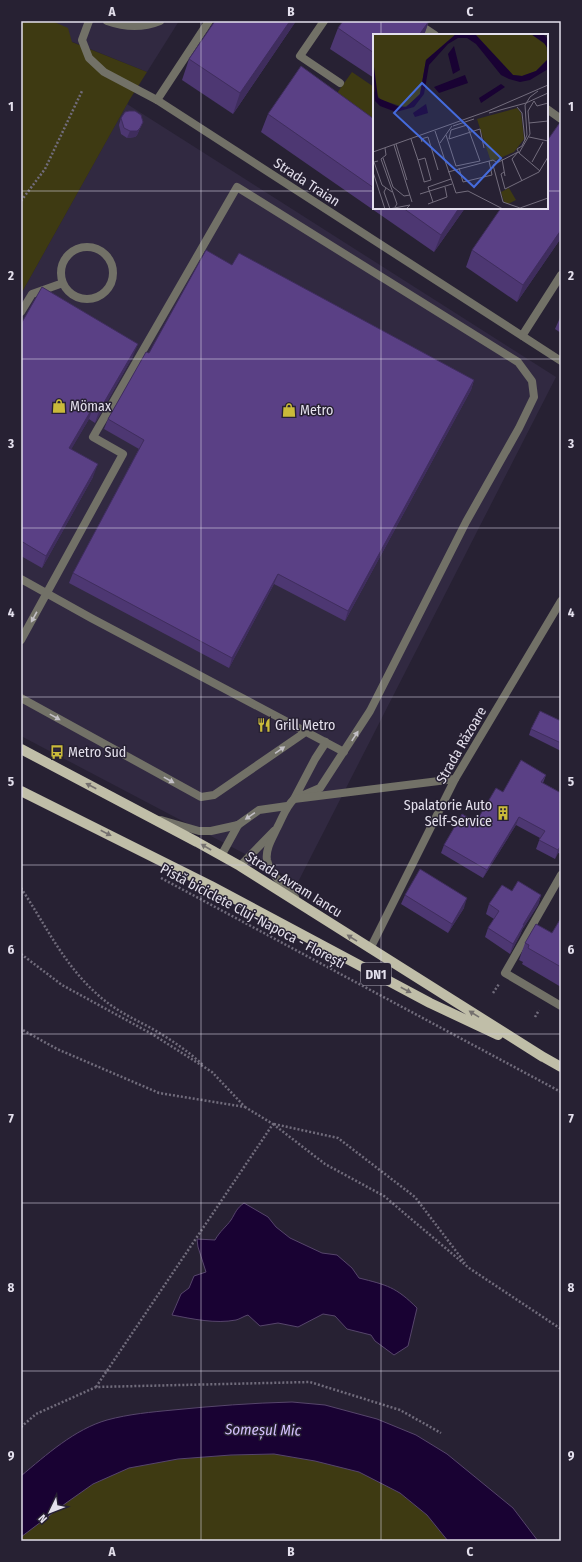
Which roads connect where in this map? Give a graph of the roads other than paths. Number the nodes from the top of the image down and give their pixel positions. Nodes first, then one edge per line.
1 (89, 21) edge
2 (107, 21) edge
3 (160, 21) edge
4 (209, 21) edge
5 (324, 21) edge
6 (414, 21) edge
7 (434, 34) edge
8 (340, 84) dead end
9 (157, 100) junction
10 (548, 110) edge
11 (561, 119) edge
12 (561, 276) edge
13 (63, 283) junction
14 (21, 312) edge
15 (522, 336) junction
16 (561, 361) edge
17 (22, 582) edge
18 (47, 594) junction
19 (561, 602) edge
20 (21, 640) edge
21 (21, 698) edge
22 (307, 731) junction
23 (326, 742) junction
24 (21, 749) edge
25 (344, 752) junction
26 (455, 779) junction
27 (21, 791) edge
28 (294, 799) junction
29 (287, 806) junction
30 (150, 817) junction
31 (238, 825) junction
32 (277, 829) junction
33 (221, 856) junction
34 (240, 866) junction
35 (561, 875) edge
36 (313, 914) junction
37 (370, 949) junction
38 (561, 1006) edge
39 (543, 1057) junction
40 (561, 1067) edge

1 - 9 street, Strada Traian
2 - 3 street
4 - 9 street
5 - 8 street
6 - 7 street
9 - 15 street, Strada Traian
10 - 11 street
12 - 15 street
13 - 13 street
13 - 14 street
15 - 16 street, Strada Traian
17 - 18 street
18 -> 20 street
18 - 22 street
25 -> 18 street
19 - 26 street, Strada Răzoare
21 -> 22 street
22 - 23 street
23 - 25 street
23 - 28 street
30 -> 24 main road, Strada Avram Iancu / DN1
25 - 28 street
26 - 28 street
26 - 37 street, Strada Răzoare
27 -> 39 main road, Strada Avram Iancu / DN1
28 - 29 street
29 -> 31 street
29 - 32 street
30 - 31 street
33 -> 30 main road, Strada Avram Iancu / DN1
31 - 33 street
32 - 34 street
32 - 36 street
33 - 34 main road, Strada Avram Iancu / DN1
34 - 36 main road, Strada Avram Iancu / DN1
35 - 38 street
37 -> 36 main road, Strada Avram Iancu / DN1
39 -> 37 main road, Strada Avram Iancu / DN1
39 - 40 main road, Strada Avram Iancu / DN1

